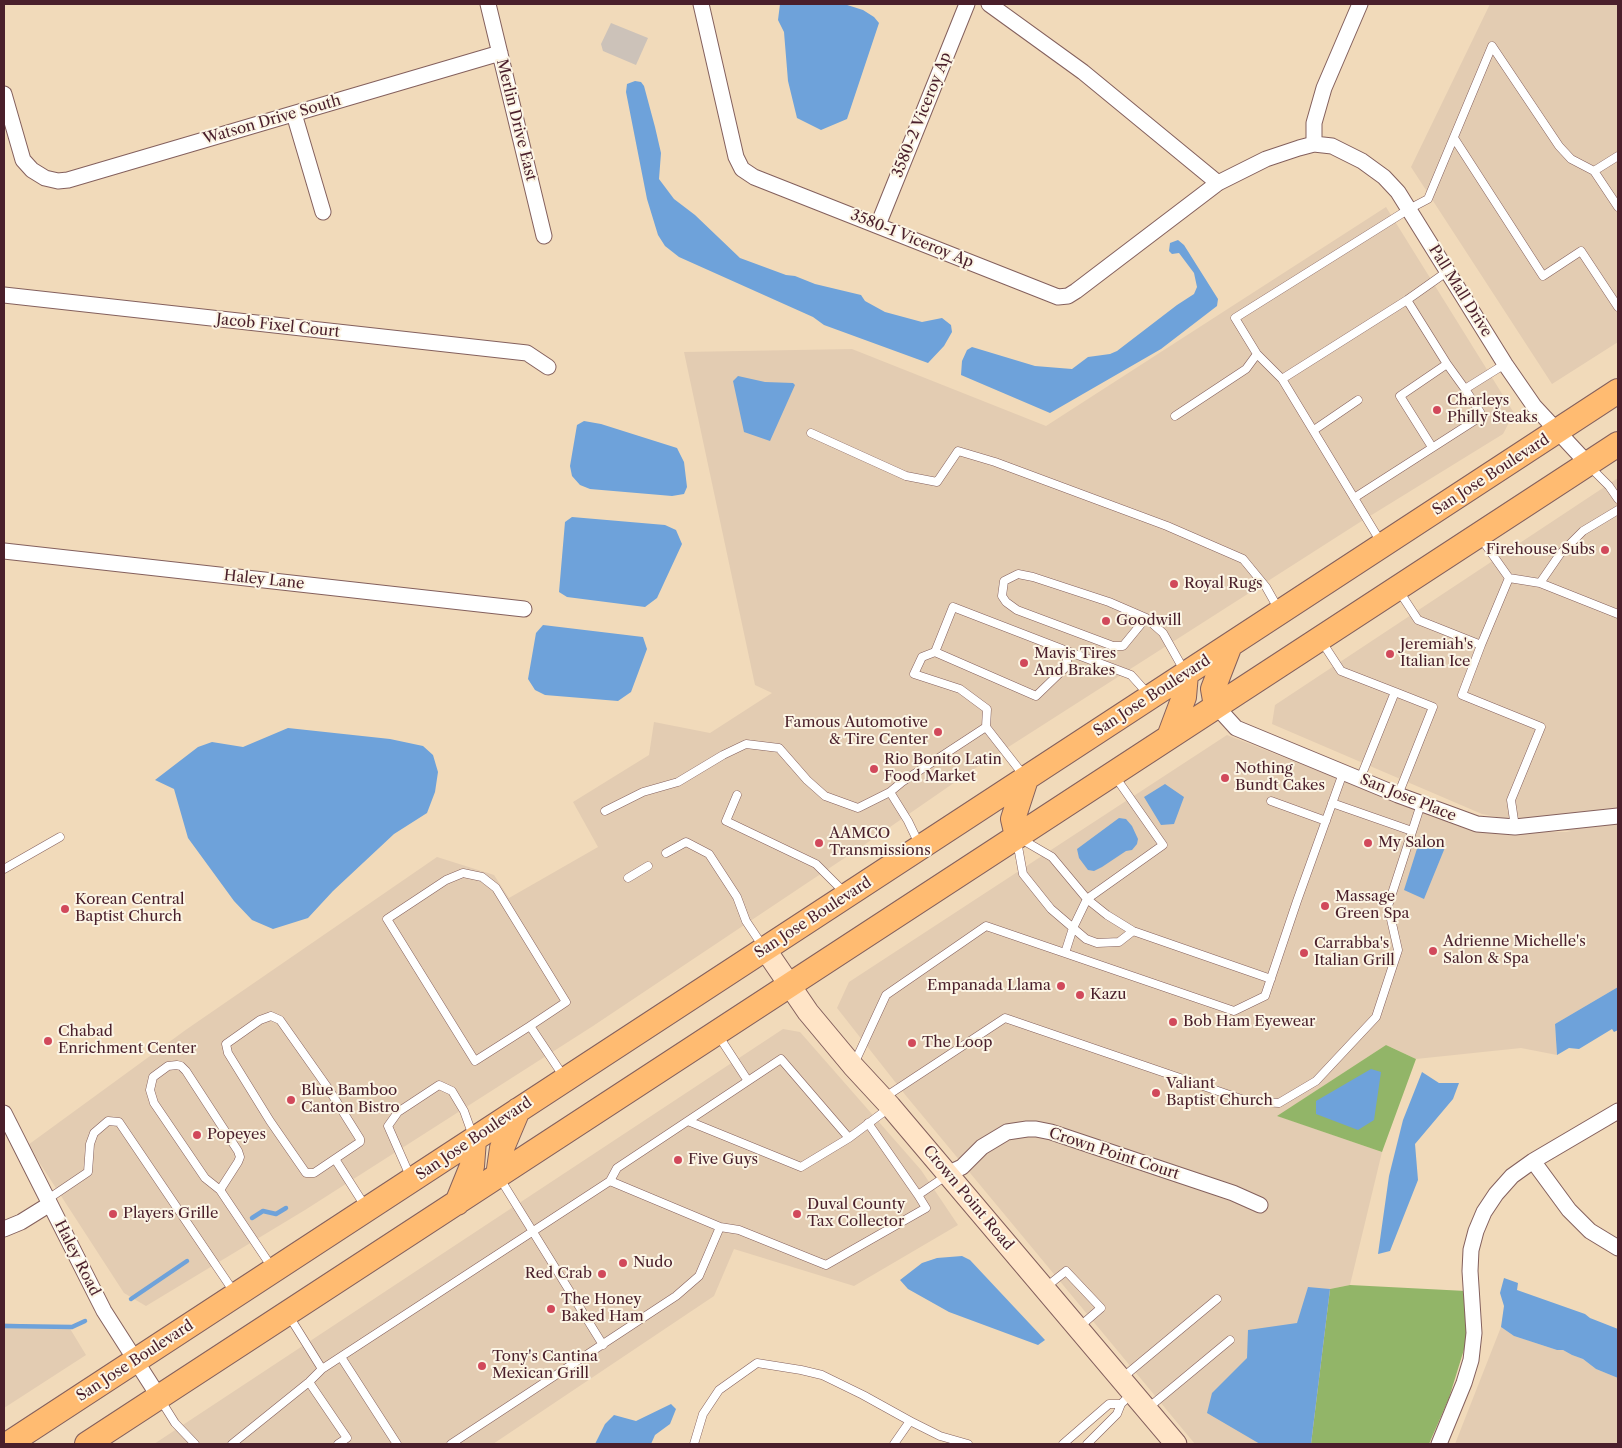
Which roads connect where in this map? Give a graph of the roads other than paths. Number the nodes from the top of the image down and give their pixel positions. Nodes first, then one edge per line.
1 (488, 4) edge
2 (701, 4) edge
3 (966, 4) edge
4 (988, 4) edge
5 (1360, 4) edge
6 (500, 53) junction
7 (4, 94) edge
8 (294, 114) junction
9 (1454, 138) junction
10 (1314, 144) junction
11 (1618, 156) edge
12 (1594, 171) junction
13 (1218, 183) junction
14 (1618, 204) edge
15 (1409, 209) junction
16 (323, 212) dead end
17 (878, 225) junction
18 (544, 236) dead end
19 (1448, 272) junction
20 (4, 295) edge
21 (1407, 300) junction
22 (1618, 307) edge
23 (1257, 354) junction
24 (1447, 364) junction
25 (1505, 364) junction
26 (548, 367) dead end
27 (1282, 379) junction
28 (1465, 389) junction
29 (1618, 391) edge
30 (1358, 400) dead end
31 (1175, 416) dead end
32 (1314, 430) junction
33 (1558, 431) junction
34 (811, 433) dead end
35 (1618, 444) edge
36 (1432, 447) junction
37 (1588, 464) junction
38 (1354, 498) junction
39 (1618, 499) edge
40 (1618, 510) edge
41 (1479, 535) junction
42 (1383, 545) junction
43 (4, 551) edge
44 (1509, 578) junction
45 (1540, 583) junction
46 (1398, 588) junction
47 (524, 609) dead end
48 (1280, 612) junction
49 (1618, 614) edge
50 (1146, 618) junction
51 (1320, 639) junction
52 (1230, 645) junction
53 (1482, 646) junction
54 (1067, 651) junction
55 (935, 652) junction
56 (1186, 674) junction
57 (1395, 692) junction
58 (1150, 697) junction
59 (1216, 706) junction
60 (986, 727) junction
61 (1169, 737) junction
62 (1343, 772) junction
63 (1113, 774) junction
64 (1026, 779) junction
65 (1360, 779) junction
66 (890, 792) junction
67 (737, 795) dead end
68 (1398, 795) junction
69 (1271, 801) dead end
70 (1332, 803) junction
71 (1421, 804) junction
72 (606, 811) dead end
73 (1618, 816) edge
74 (1326, 821) junction
75 (1514, 827) junction
76 (1412, 832) junction
77 (1017, 836) junction
78 (60, 837) dead end
79 (921, 847) junction
80 (666, 853) dead end
81 (648, 866) dead end
82 (4, 869) edge
83 (628, 878) dead end
84 (848, 895) junction
85 (1087, 899) junction
86 (1073, 928) junction
87 (1133, 931) junction
88 (765, 949) junction
89 (1065, 953) junction
90 (1271, 979) junction
91 (790, 986) junction
92 (530, 1026) junction
93 (716, 1034) junction
94 (853, 1066) junction
95 (565, 1079) junction
96 (748, 1081) junction
97 (887, 1103) junction
98 (518, 1110) junction
99 (1618, 1111) edge
100 (4, 1113) edge
101 (688, 1121) junction
102 (868, 1123) junction
103 (849, 1138) junction
104 (474, 1140) junction
105 (335, 1159) junction
106 (1533, 1161) junction
107 (947, 1174) junction
108 (498, 1176) junction
109 (412, 1180) junction
110 (610, 1181) junction
111 (220, 1190) junction
112 (918, 1195) junction
113 (49, 1201) junction
114 (457, 1203) junction
115 (1260, 1205) dead end
116 (367, 1210) junction
117 (720, 1227) junction
118 (4, 1229) edge
119 (533, 1232) junction
120 (1618, 1248) edge
121 (274, 1271) junction
122 (1044, 1288) junction
123 (236, 1296) junction
124 (1218, 1299) dead end
125 (288, 1314) junction
126 (1078, 1328) junction
127 (1230, 1340) dead end
128 (603, 1345) junction
129 (341, 1357) junction
130 (136, 1361) junction
131 (322, 1369) junction
132 (309, 1382) junction
133 (1130, 1396) junction
134 (159, 1398) junction
135 (910, 1421) junction
136 (8, 1444) edge
137 (87, 1444) edge
138 (195, 1444) edge
139 (232, 1444) edge
140 (338, 1444) edge
141 (398, 1444) edge
142 (451, 1444) edge
143 (694, 1444) edge
144 (894, 1444) edge
145 (968, 1444) edge
146 (1063, 1444) edge
147 (1087, 1444) edge
148 (1176, 1444) edge
149 (1439, 1444) edge

1 - 6 street, Merlin Drive East
2 - 17 street, 3580-1 Viceroy Ap
3 - 17 street, 3580-2 Viceroy Ap
4 - 13 street
5 - 10 street
6 - 8 street, Watson Drive South
6 - 18 street, Merlin Drive East
7 - 8 street, Watson Drive South
8 - 16 street
9 - 12 lane
9 - 15 lane
9 - 22 lane
10 - 13 street, 3580-1 Viceroy Ap
10 - 15 street, Pall Mall Drive
11 - 12 lane
12 - 14 lane
13 - 17 street, 3580-1 Viceroy Ap
15 - 19 street, Pall Mall Drive
15 - 23 lane
19 - 21 lane
19 - 25 street, Pall Mall Drive
20 - 26 street, Jacob Fixel Court
21 - 24 lane
21 - 27 lane
23 - 27 lane
23 - 31 lane
24 - 28 lane
24 - 36 lane
25 - 28 lane
25 - 33 street, Pall Mall Drive
27 - 32 lane
28 - 36 lane
29 - 33 main road, San Jose Boulevard
30 - 32 lane
32 - 38 lane
33 - 37 street, Pall Mall Drive
33 - 42 main road, San Jose Boulevard
34 - 48 lane
35 - 37 main road
36 - 38 lane
37 - 39 lane
37 - 41 main road
38 - 42 lane
40 - 45 lane
41 - 44 lane
41 - 46 main road
42 - 48 main road, San Jose Boulevard
43 - 47 street, Haley Lane
44 - 45 lane
44 - 53 lane
45 - 49 lane
46 - 51 main road
46 - 53 lane
48 - 52 main road, San Jose Boulevard
50 - 50 lane
50 - 56 lane
51 - 57 lane
51 - 59 main road
52 - 56 main road, San Jose Boulevard
52 - 59 main road
53 - 75 lane
54 - 55 lane
54 - 55 lane
54 - 58 lane
55 - 60 lane
56 - 58 main road, San Jose Boulevard
56 - 61 main road
57 - 65 lane
57 - 68 lane
58 - 64 main road, San Jose Boulevard
59 - 61 main road
59 - 62 street, San Jose Place
60 - 64 lane
60 - 66 lane
61 - 63 main road
62 - 65 street, San Jose Place
62 - 70 lane
63 - 77 main road
63 - 85 lane
64 - 77 main road
64 - 79 main road, San Jose Boulevard
65 - 68 street, San Jose Place
66 - 72 lane
66 - 79 lane
67 - 84 lane
68 - 71 street, San Jose Place
69 - 74 lane
70 - 74 lane
70 - 76 lane
71 - 75 street, San Jose Place
71 - 76 lane
73 - 75 street, San Jose Place
74 - 90 lane
76 - 97 lane
77 - 85 lane
77 - 86 lane
77 - 91 main road
78 - 82 lane
79 - 84 main road, San Jose Boulevard
80 - 88 lane
81 - 83 lane
84 - 88 main road, San Jose Boulevard
85 - 86 lane
85 - 87 lane
86 - 87 lane
86 - 89 lane
87 - 90 lane
88 - 91 street, Crown Point Road
88 - 95 main road, San Jose Boulevard
89 - 90 lane
89 - 94 lane
91 - 93 main road
91 - 94 street, Crown Point Road
92 - 92 lane
92 - 95 lane
93 - 96 lane
93 - 108 main road
94 - 97 street, Crown Point Road
95 - 98 main road, San Jose Boulevard
96 - 101 lane
96 - 103 lane
97 - 102 lane
97 - 107 street, Crown Point Road
98 - 104 main road, San Jose Boulevard
98 - 108 main road
99 - 106 street
100 - 113 street, Haley Road
101 - 103 lane
101 - 110 lane
102 - 103 lane
102 - 112 lane
104 - 109 main road, San Jose Boulevard
104 - 109 lane
104 - 114 main road
105 - 105 lane
105 - 116 lane
106 - 120 street
106 - 149 street
107 - 112 lane
107 - 115 street, Crown Point Court
107 - 122 street, Crown Point Road
108 - 114 main road
108 - 119 lane
109 - 116 main road, San Jose Boulevard
110 - 117 lane
110 - 119 lane
111 - 111 lane
111 - 121 lane
112 - 117 lane
113 - 118 street
113 - 123 lane
113 - 130 street, Haley Road
114 - 125 main road
116 - 121 main road, San Jose Boulevard
117 - 128 lane
119 - 128 lane
119 - 129 lane
121 - 123 main road, San Jose Boulevard
122 - 126 street, Crown Point Road
122 - 126 lane
123 - 130 main road, San Jose Boulevard
124 - 133 lane
125 - 131 lane
125 - 134 main road
126 - 133 street, Crown Point Road
127 - 133 lane
128 - 142 lane
129 - 131 lane
129 - 141 lane
130 - 134 street, Haley Road
130 - 136 main road, San Jose Boulevard
131 - 132 lane
132 - 139 lane
132 - 140 lane
133 - 146 lane
133 - 147 lane
133 - 148 street, Crown Point Road
134 - 137 main road
134 - 138 lane
135 - 143 lane
135 - 144 lane
135 - 145 lane

